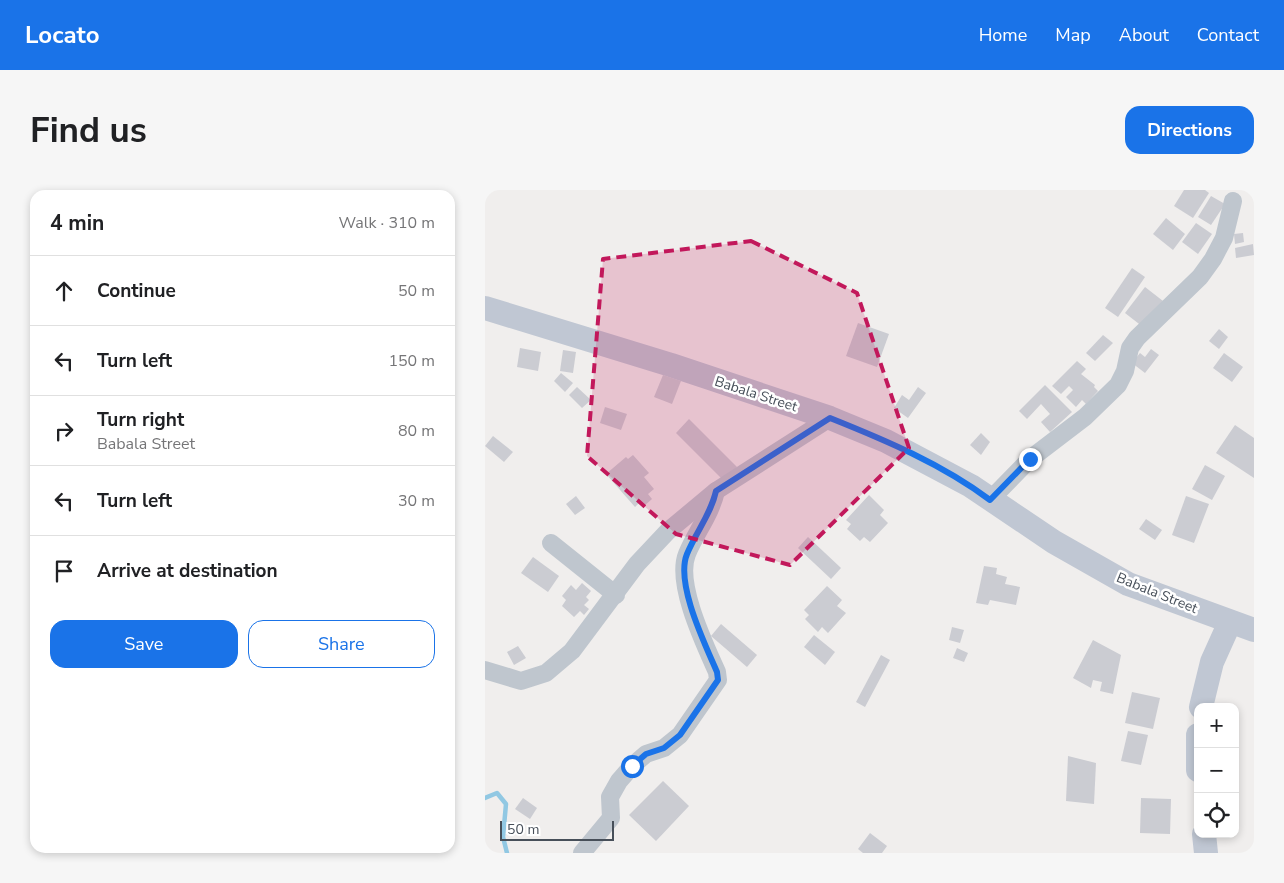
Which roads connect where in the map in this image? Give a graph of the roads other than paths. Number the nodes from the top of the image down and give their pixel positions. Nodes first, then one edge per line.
1 (1233, 201) dead end
2 (485, 308) edge
3 (830, 418) junction
4 (716, 491) junction
5 (990, 500) junction
6 (551, 544) dead end
7 (615, 595) junction
8 (1231, 622) junction
9 (1254, 630) edge
10 (485, 670) edge
11 (1202, 703) edge
12 (1204, 838) edge
13 (581, 853) edge
14 (1205, 853) edge

1 - 5 street
2 - 3 street, Babala Street
3 - 4 street
3 - 5 street, Babala Street
4 - 7 street
4 - 13 street
5 - 8 street, Babala Street
6 - 7 street
7 - 10 street
8 - 9 street, Babala Street
8 - 11 street
12 - 14 street

